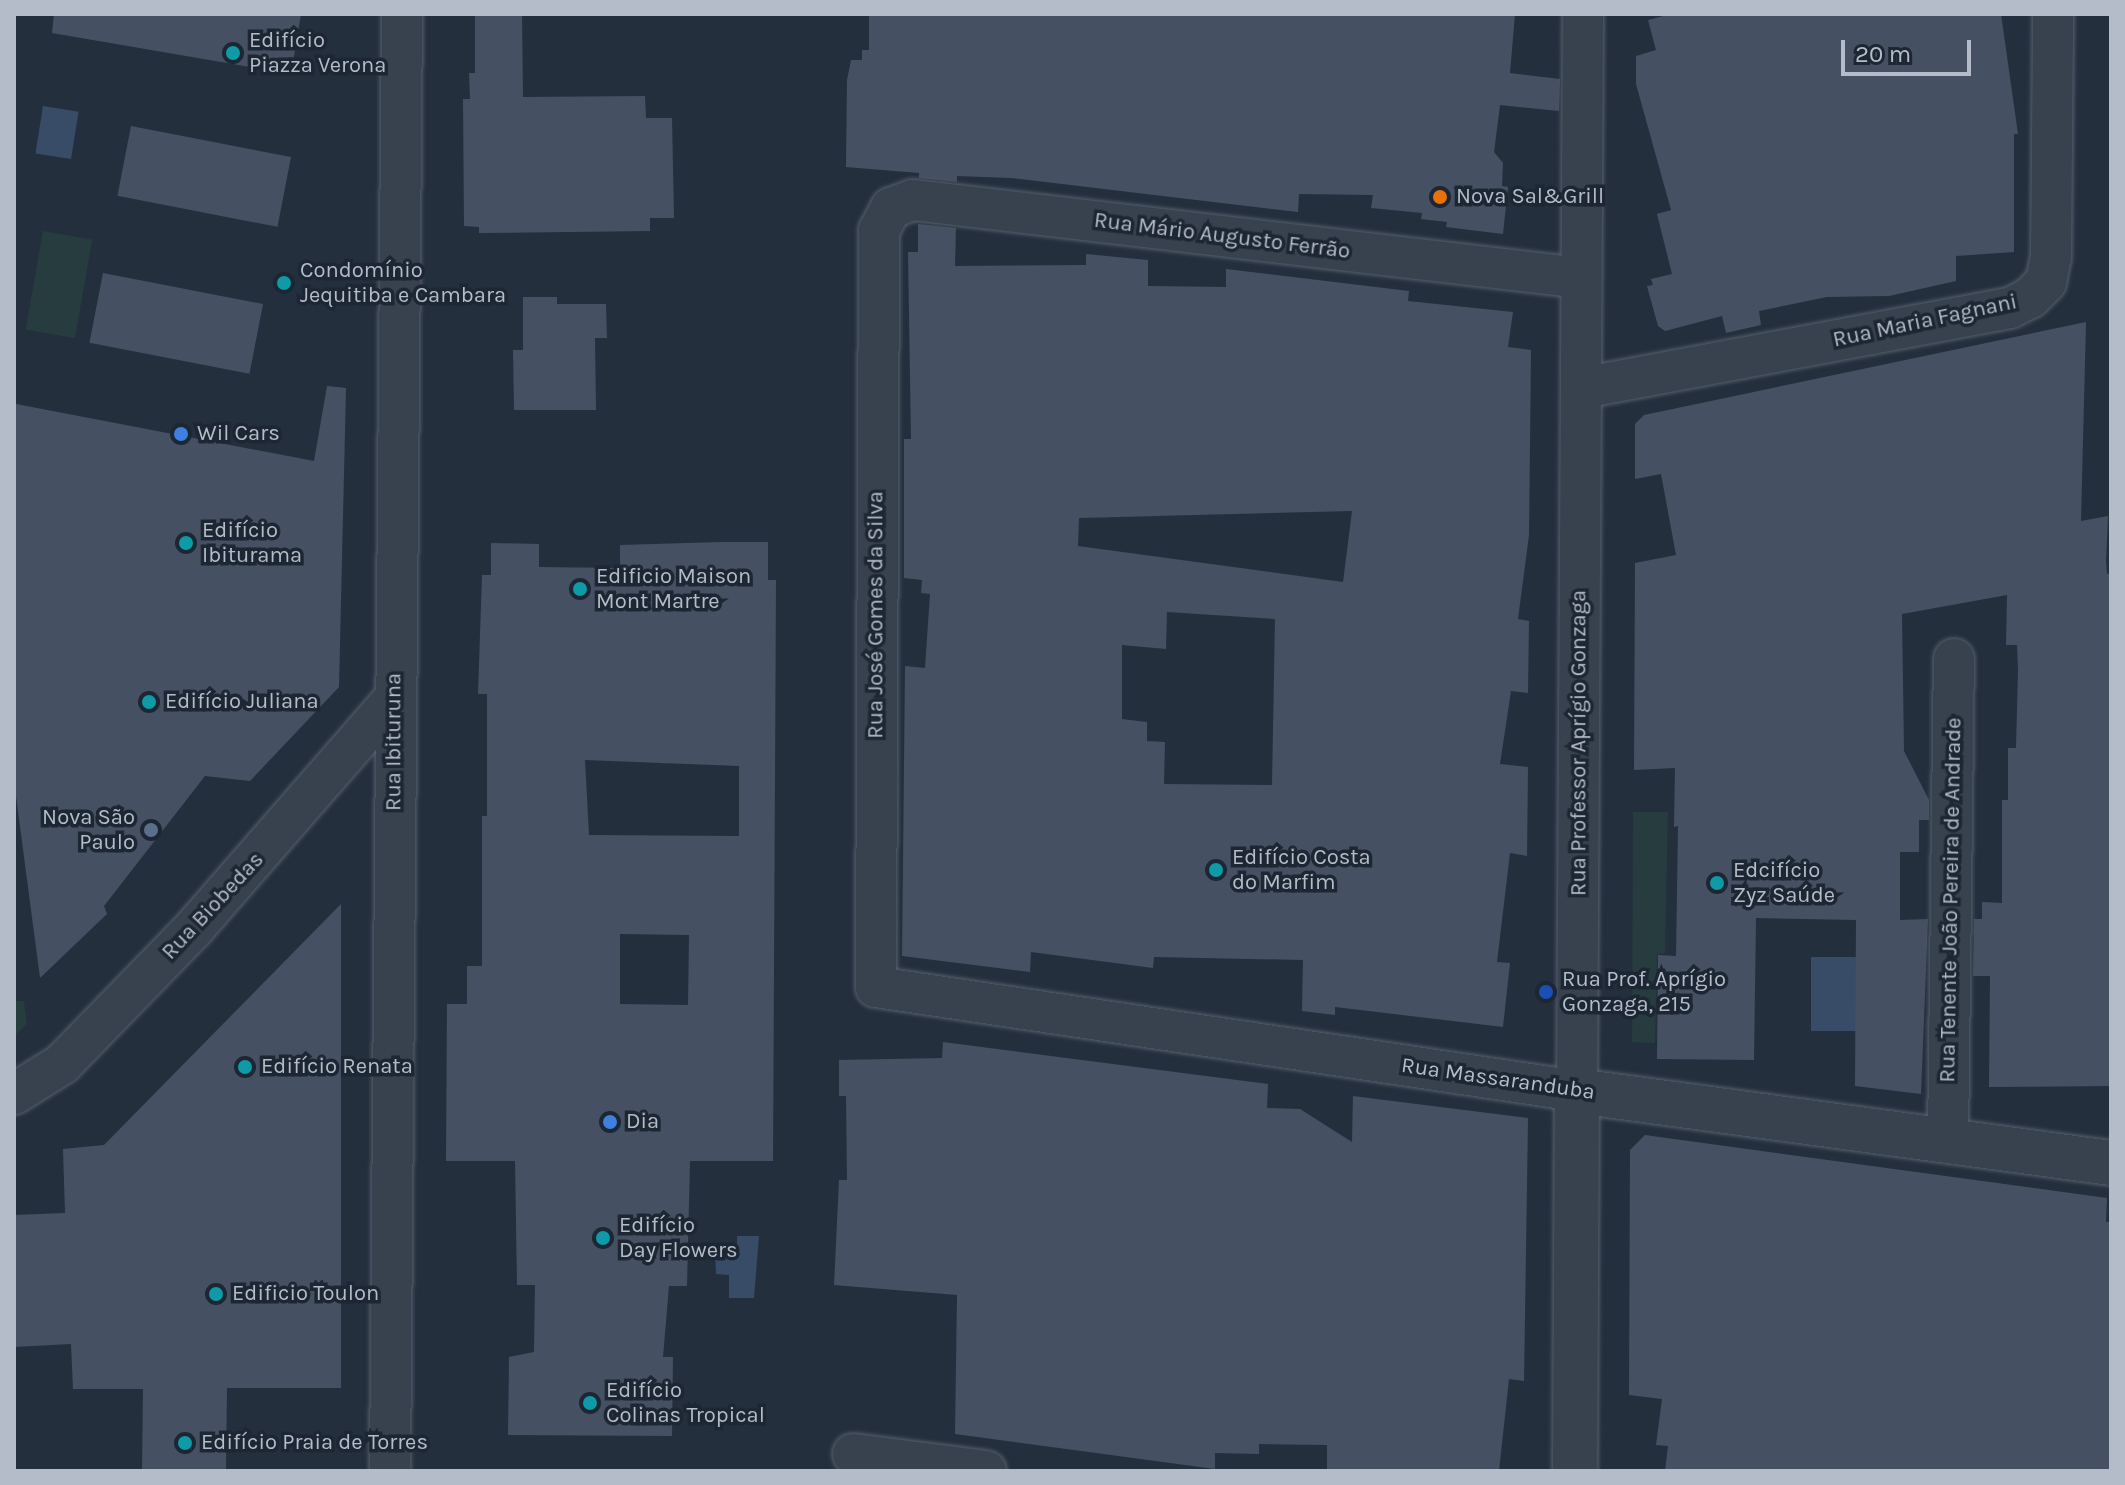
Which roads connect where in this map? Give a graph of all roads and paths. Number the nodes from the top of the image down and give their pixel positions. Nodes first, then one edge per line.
1 (402, 14) edge
2 (1583, 14) edge
3 (2053, 14) edge
4 (879, 231) joint
5 (1581, 278) junction
6 (1582, 388) junction
7 (1954, 659) dead end
8 (394, 699) junction
9 (885, 992) joint
10 (1577, 1091) junction
11 (14, 1094) edge
12 (1948, 1141) junction
13 (2111, 1163) edge
14 (853, 1454) dead end
15 (390, 1471) edge
16 (986, 1471) edge
17 (1575, 1471) edge

1 - 8 street, Rua Ibituruna
2 - 5 street, Rua Professor Aprígio Gonzaga
3 - 6 street, Rua Maria Fagnani
4 - 5 street, Rua Mário Augusto Ferrão
4 - 9 street, Rua José Gomes da Silva
5 - 6 street, Rua Professor Aprígio Gonzaga
6 - 10 street, Rua Professor Aprígio Gonzaga
7 - 12 street, Rua Tenente João Pereira de Andrade
8 - 11 street, Rua Biobedas
8 - 15 street, Rua Ibituruna
9 - 10 street, Rua Massaranduba
10 - 12 street, Rua Massaranduba
10 - 17 street, Rua Professor Aprígio Gonzaga
12 - 13 street, Rua Massaranduba
14 - 16 street

